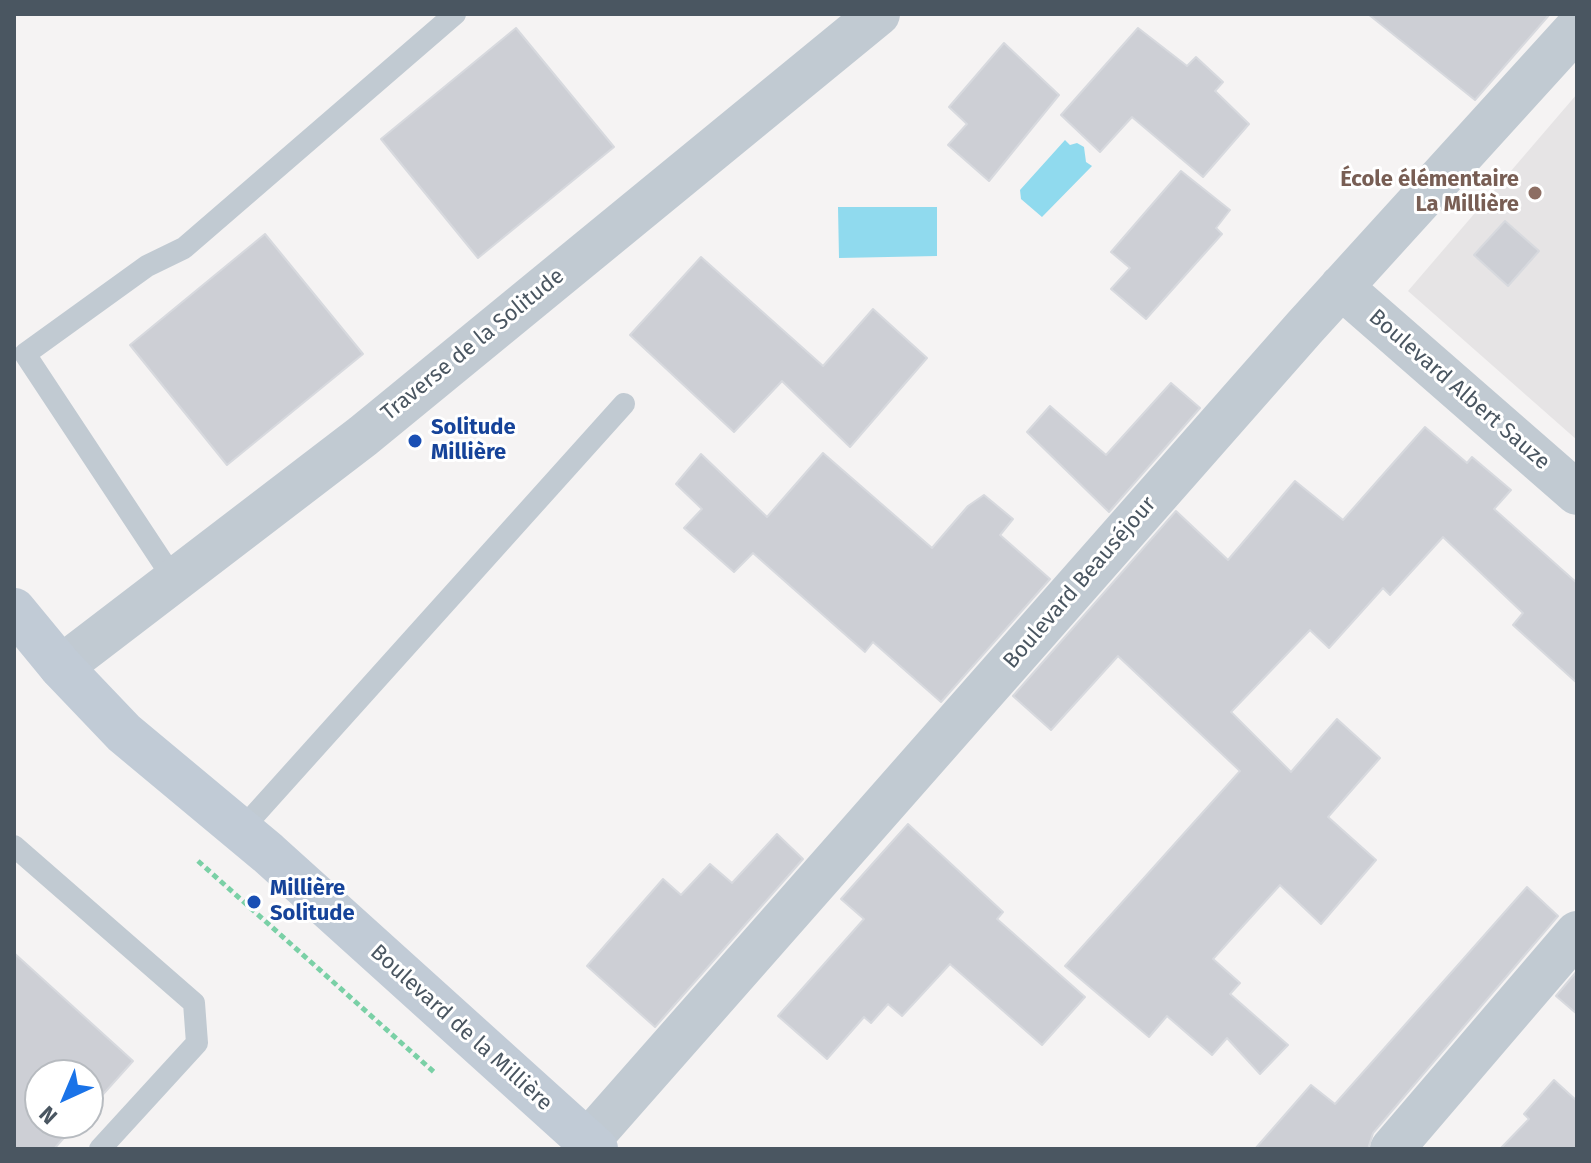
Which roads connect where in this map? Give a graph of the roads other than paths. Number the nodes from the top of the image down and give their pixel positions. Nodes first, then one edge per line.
1 (455, 14) edge
2 (878, 14) edge
3 (1577, 28) edge
4 (1341, 287) junction
5 (624, 404) dead end
6 (1577, 493) edge
7 (175, 581) junction
8 (14, 610) edge
9 (61, 667) junction
10 (241, 830) junction
11 (14, 846) edge
12 (1577, 933) edge
13 (592, 1145) edge
14 (100, 1149) edge
15 (1392, 1149) edge

1 - 7 lane
2 - 7 street, Traverse de la Solitude
3 - 4 street, Boulevard Beauséjour
4 - 6 street, Boulevard Albert Sauze
4 - 13 street, Boulevard Beauséjour
5 - 10 lane
7 - 9 street, Traverse de la Solitude
8 - 9 main road, Boulevard de la Millière
9 - 10 main road, Boulevard de la Millière
10 - 13 main road, Boulevard de la Millière
11 - 14 lane
12 - 15 street

